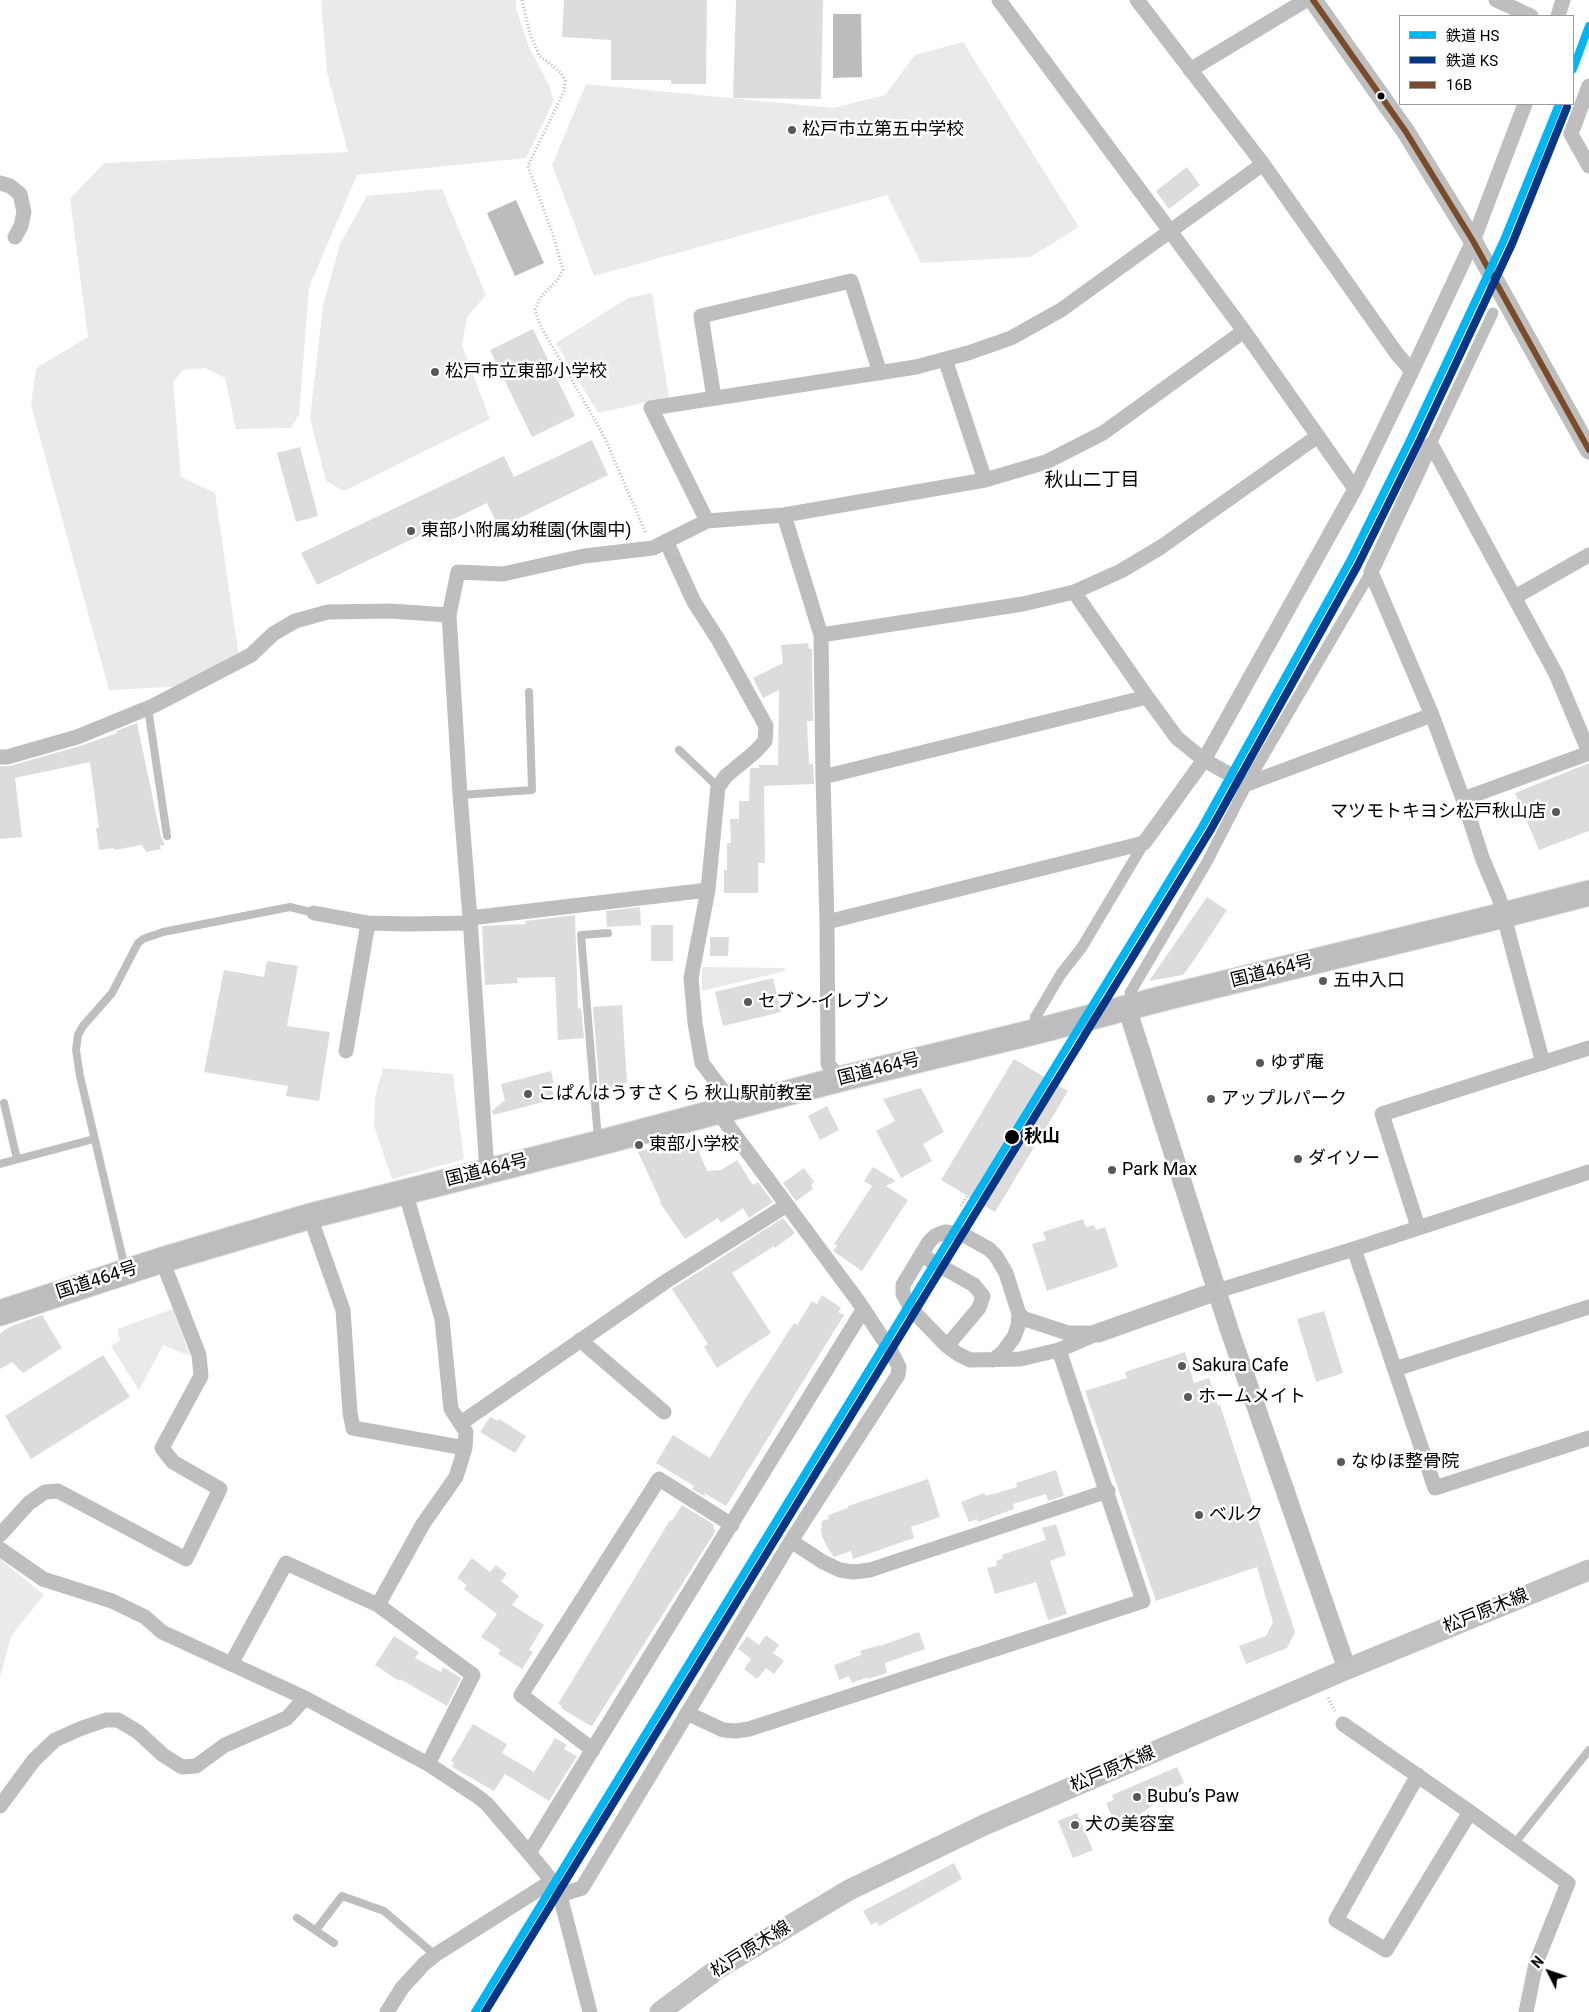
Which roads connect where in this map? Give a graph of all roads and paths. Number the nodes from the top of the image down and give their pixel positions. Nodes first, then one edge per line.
1 (522, 0) edge
2 (999, 0) edge
3 (1137, 0) edge
4 (1306, 0) edge
5 (1314, 0) edge
6 (1496, 0) edge
7 (1563, 0) edge
8 (1529, 15) edge
9 (1558, 15) edge
10 (1190, 70) junction
11 (1589, 86) edge
12 (1524, 105) edge
13 (1263, 164) junction
14 (1589, 166) edge
15 (0, 183) edge
16 (1171, 231) junction
17 (15, 237) dead end
18 (1473, 241) junction
19 (1493, 314) dead end
20 (1244, 330) junction
21 (945, 359) junction
22 (1412, 371) junction
23 (880, 373) junction
24 (714, 398) junction
25 (1318, 436) junction
26 (1431, 444) junction
27 (1589, 450) edge
28 (984, 480) junction
29 (1355, 489) junction
30 (784, 515) junction
31 (707, 521) junction
32 (666, 541) junction
33 (653, 548) junction
34 (1589, 555) edge
35 (1372, 572) junction
36 (1074, 592) junction
37 (1516, 597) junction
38 (449, 616) junction
39 (821, 635) junction
40 (529, 692) dead end
41 (1147, 697) junction
42 (148, 708) junction
43 (1432, 716) junction
44 (679, 750) dead end
45 (1589, 753) edge
46 (0, 757) edge
47 (1204, 760) junction
48 (822, 777) junction
49 (1246, 784) junction
50 (718, 787) junction
51 (460, 795) junction
52 (1463, 799) junction
53 (166, 836) dead end
54 (1144, 843) junction
55 (708, 890) junction
56 (1589, 892) edge
57 (314, 913) joint
58 (1503, 915) junction
59 (470, 920) junction
60 (368, 922) junction
61 (827, 922) junction
62 (608, 933) dead end
63 (1129, 1001) junction
64 (1035, 1018) dead end
65 (1589, 1048) edge
66 (346, 1051) dead end
67 (1542, 1063) junction
68 (840, 1079) junction
69 (4, 1103) dead end
70 (727, 1110) junction
71 (94, 1138) junction
72 (599, 1143) junction
73 (17, 1159) junction
74 (0, 1164) edge
75 (487, 1172) junction
76 (1589, 1172) edge
77 (405, 1191) junction
78 (967, 1196) dead end
79 (788, 1205) junction
80 (961, 1206) dead end
81 (314, 1215) junction
82 (1418, 1227) junction
83 (1354, 1249) junction
84 (921, 1255) junction
85 (162, 1260) junction
86 (126, 1272) junction
87 (1217, 1291) junction
88 (1589, 1306) edge
89 (863, 1310) junction
90 (0, 1313) edge
91 (1019, 1314) junction
92 (1098, 1333) junction
93 (580, 1340) junction
94 (947, 1346) junction
95 (1059, 1350) junction
96 (993, 1360) junction
97 (1395, 1369) junction
98 (664, 1412) dead end
99 (461, 1423) junction
100 (1589, 1438) edge
101 (465, 1448) junction
102 (1108, 1491) junction
103 (732, 1525) junction
104 (0, 1535) edge
105 (792, 1541) junction
106 (0, 1549) edge
107 (1589, 1570) edge
108 (378, 1605) junction
109 (231, 1664) junction
110 (1347, 1669) junction
111 (305, 1698) junction
112 (687, 1713) junction
113 (1343, 1724) dead end
114 (593, 1750) junction
115 (1589, 1750) edge
116 (428, 1764) junction
117 (1418, 1775) junction
118 (0, 1806) edge
119 (1470, 1812) junction
120 (1515, 1843) junction
121 (529, 1853) junction
122 (552, 1881) junction
123 (560, 1895) junction
124 (297, 1918) dead end
125 (316, 1930) junction
126 (334, 1943) dead end
127 (435, 1955) junction
128 (388, 2012) edge
129 (590, 2012) edge
130 (660, 2012) edge
131 (1526, 2012) edge

1 - 33 path
2 - 16 street
3 - 10 street
4 - 10 street
5 - 18 street
6 - 8 street
7 - 9 street
10 - 13 street
11 - 14 street
12 - 18 street
13 - 16 street
13 - 22 street
15 - 17 street
16 - 20 street
16 - 21 street
18 - 22 street
18 - 27 street
19 - 26 street
20 - 25 street
20 - 28 street
21 - 23 street
21 - 28 street
22 - 29 street
23 - 24 street
23 - 24 street
24 - 31 street
25 - 29 street
25 - 36 street
26 - 35 street
26 - 37 street
28 - 30 street
29 - 47 street
30 - 31 street
30 - 39 street
31 - 32 street
32 - 33 street
32 - 50 street
33 - 38 street
34 - 37 street
35 - 43 street
35 - 49 street
36 - 39 street
36 - 41 street
37 - 45 street
38 - 42 street
38 - 51 street
39 - 48 street
40 - 51 lane
41 - 47 street
41 - 48 street
42 - 46 street
42 - 53 lane
43 - 49 street
43 - 52 street
44 - 50 lane
45 - 52 street
47 - 49 street
47 - 54 street
48 - 61 street
49 - 63 street
50 - 55 street
51 - 59 street
52 - 58 street
54 - 61 street
54 - 64 street
55 - 59 street
55 - 70 street
56 - 58 highway, 国道464号
57 - 60 street
57 - 71 lane
58 - 63 highway, 国道464号
58 - 67 street
59 - 60 street
59 - 75 street
60 - 66 street
61 - 68 street
62 - 72 lane
63 - 68 highway, 国道464号
63 - 87 street
65 - 67 street
67 - 82 street
68 - 70 highway, 国道464号
69 - 73 lane
70 - 72 highway, 国道464号
70 - 79 street
71 - 73 lane
71 - 86 lane
72 - 75 highway, 国道464号
73 - 74 lane
75 - 77 highway, 国道464号
76 - 82 street
77 - 81 highway, 国道464号
77 - 99 street
78 - 80 path
79 - 89 street
79 - 93 street
81 - 85 highway, 国道464号
81 - 101 street
82 - 83 street
83 - 87 street
83 - 97 street
84 - 91 street
84 - 94 street
84 - 94 street
85 - 86 highway, 国道464号
85 - 104 street
86 - 90 highway, 国道464号
87 - 92 street
87 - 110 street
88 - 97 street
89 - 103 street
89 - 105 street
91 - 92 street
91 - 96 street
92 - 95 street
93 - 98 street
93 - 99 street
94 - 96 street
95 - 96 street
95 - 102 street
97 - 100 street
99 - 101 street
101 - 108 street
102 - 105 street
102 - 112 street
103 - 114 street
103 - 114 street
105 - 112 street
106 - 109 street
107 - 110 main road, 松戸原木線
108 - 109 street
108 - 116 street
109 - 111 street
110 - 130 main road, 松戸原木線
111 - 116 street
111 - 118 street
112 - 123 street
113 - 117 street
114 - 121 street
115 - 120 lane
116 - 121 street
117 - 119 street
117 - 119 street
119 - 120 street
120 - 131 street
121 - 122 street
122 - 123 street
122 - 127 street
123 - 129 street
124 - 125 lane
125 - 126 lane
125 - 127 lane
127 - 128 street

